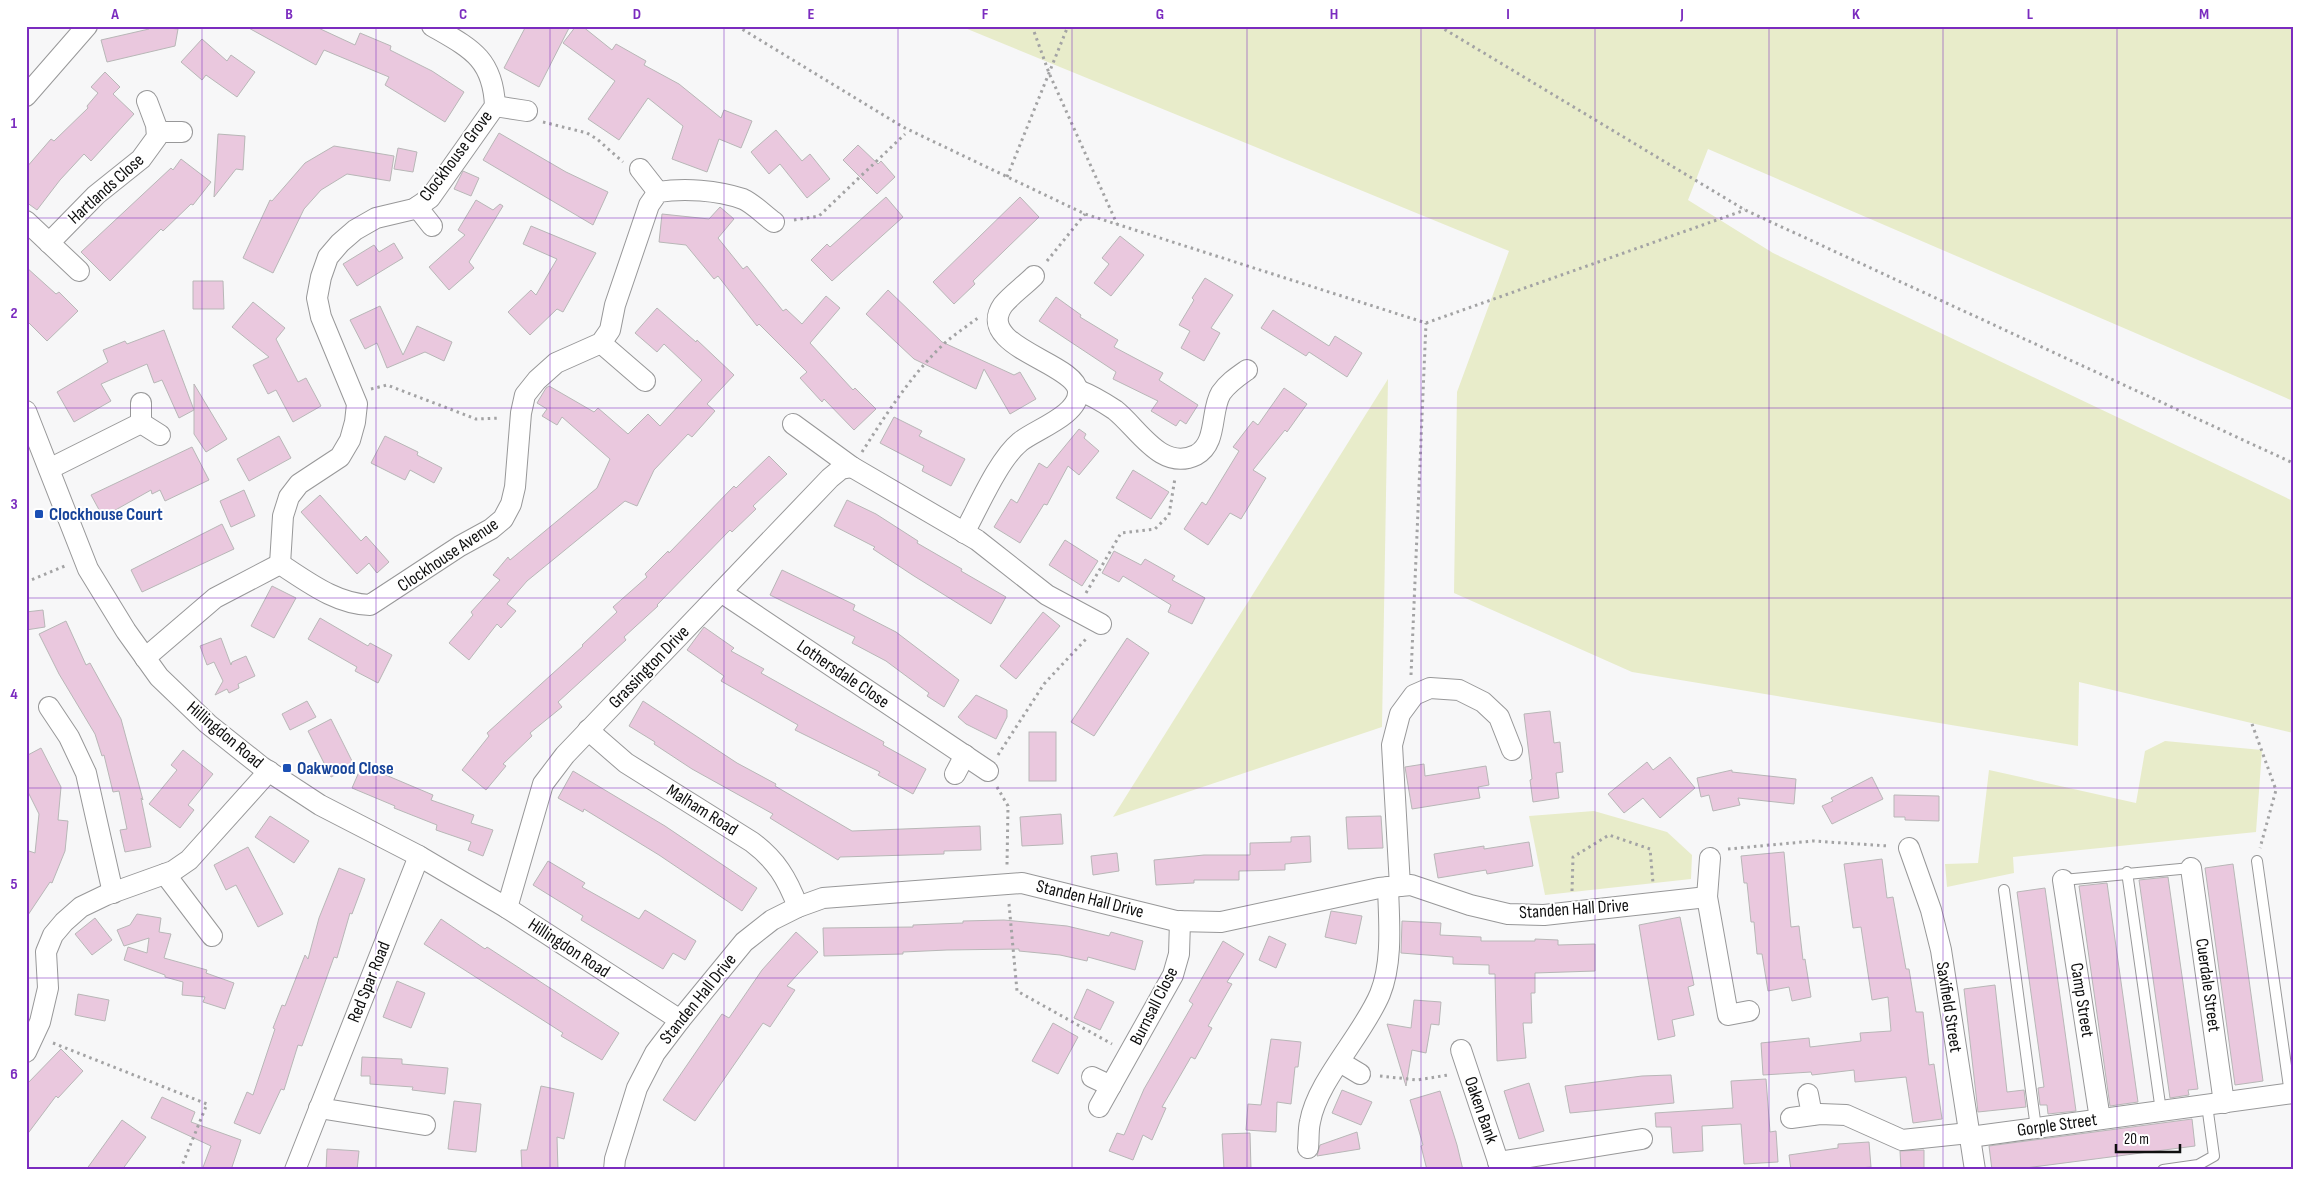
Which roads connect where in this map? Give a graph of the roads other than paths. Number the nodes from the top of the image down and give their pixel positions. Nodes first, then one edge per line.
1 (86, 26) edge
2 (432, 26) edge
3 (26, 96) edge
4 (147, 101) dead end
5 (495, 106) junction
6 (527, 111) road end
7 (156, 132) junction
8 (182, 132) dead end
9 (640, 168) road end
10 (658, 192) junction
11 (417, 207) junction
12 (26, 221) edge
13 (774, 222) road end
14 (432, 226) dead end
15 (49, 243) junction
16 (79, 272) dead end
17 (1034, 276) road end
18 (600, 343) junction
19 (1247, 370) dead end
20 (645, 381) dead end
21 (1078, 390) junction
22 (26, 411) edge
23 (792, 424) dead end
24 (160, 435) dead end
25 (852, 467) junction
26 (49, 469) junction
27 (964, 533) junction
28 (280, 564) junction
29 (720, 592) junction
30 (1100, 624) road end
31 (145, 658) junction
32 (49, 707) dead end
33 (588, 730) junction
34 (1512, 750) dead end
35 (965, 755) junction
36 (269, 771) junction
37 (988, 771) road end
38 (955, 774) dead end
39 (1909, 848) road end
40 (419, 856) junction
41 (1710, 858) road end
42 (2257, 861) road end
43 (2191, 868) joint
44 (2127, 872) junction
45 (165, 874) junction
46 (2063, 880) joint
47 (1394, 887) junction
48 (2004, 890) dead end
49 (113, 893) junction
50 (1707, 897) junction
51 (798, 906) junction
52 (507, 908) junction
53 (1180, 921) junction
54 (212, 936) dead end
55 (1749, 1010) dead end
56 (680, 1020) junction
57 (29, 1045) edge
58 (1464, 1060) road end
59 (1340, 1062) junction
60 (1360, 1074) road end
61 (1092, 1077) dead end
62 (1111, 1086) junction
63 (1808, 1094) dead end
64 (2291, 1094) edge
65 (2216, 1104) junction
66 (320, 1108) junction
67 (1100, 1108) dead end
68 (2161, 1111) junction
69 (1812, 1115) junction
70 (1791, 1118) dead end
71 (2100, 1120) junction
72 (425, 1126) dead end
73 (2036, 1128) junction
74 (1969, 1135) junction
75 (1642, 1138) dead end
76 (1308, 1148) dead end
77 (1499, 1166) edge
78 (295, 1170) edge
79 (614, 1170) edge
80 (1975, 1170) edge
81 (2163, 1170) edge

1 - 3 street
2 - 5 street, Clockhouse Grove
4 - 7 street
5 - 6 street, Clockhouse Grove
5 - 11 street, Clockhouse Grove
7 - 8 street
7 - 15 street, Hartlands Close
9 - 10 street
10 - 13 street
10 - 18 street
11 - 14 street, Clockhouse Grove
11 - 28 street, Clockhouse Grove
12 - 15 street
15 - 16 street
17 - 21 street
18 - 20 street
18 - 28 street, Clockhouse Avenue
19 - 21 street
21 - 27 street
22 - 26 street, Hillingdon Road
23 - 25 street
24 - 26 street
25 - 27 street
25 - 29 street, Grassington Drive
26 - 31 street, Hillingdon Road
27 - 30 street
28 - 31 street
29 - 33 street, Grassington Drive
29 - 35 street, Lothersdale Close
31 - 36 street, Hillingdon Road
32 - 49 street
33 - 51 street, Malham Road
33 - 52 street, Grassington Drive
34 - 47 street
35 - 37 street, Lothersdale Close
35 - 38 street
36 - 40 street, Hillingdon Road
36 - 45 street
39 - 74 street, Saxifield Street
40 - 52 street, Hillingdon Road
40 - 66 street, Red Spar Road
41 - 50 street
42 - 64 lane
43 - 44 lane
43 - 65 street, Cuerdale Street
44 - 46 lane
44 - 68 lane
45 - 49 street
45 - 54 street
46 - 71 street, Camp Street
47 - 50 street, Standen Hall Drive
47 - 53 street, Standen Hall Drive
47 - 59 street
48 - 73 lane
49 - 57 street
50 - 55 street
51 - 53 street, Standen Hall Drive
51 - 56 street, Standen Hall Drive
52 - 56 street, Hillingdon Road
53 - 62 street, Burnsall Close
56 - 79 street, Standen Hall Drive
58 - 77 street, Oaken Bank
59 - 60 street
59 - 76 street
61 - 62 street
62 - 67 street, Burnsall Close
63 - 69 street
64 - 65 street, Gorple Street
65 - 68 street, Gorple Street
65 - 81 lane
66 - 72 street
66 - 78 street, Red Spar Road
68 - 71 street, Gorple Street
69 - 70 street, Gorple Street
69 - 74 street, Gorple Street
71 - 73 street, Gorple Street
73 - 74 street, Gorple Street
74 - 80 street, Saxifield Street
75 - 77 street

